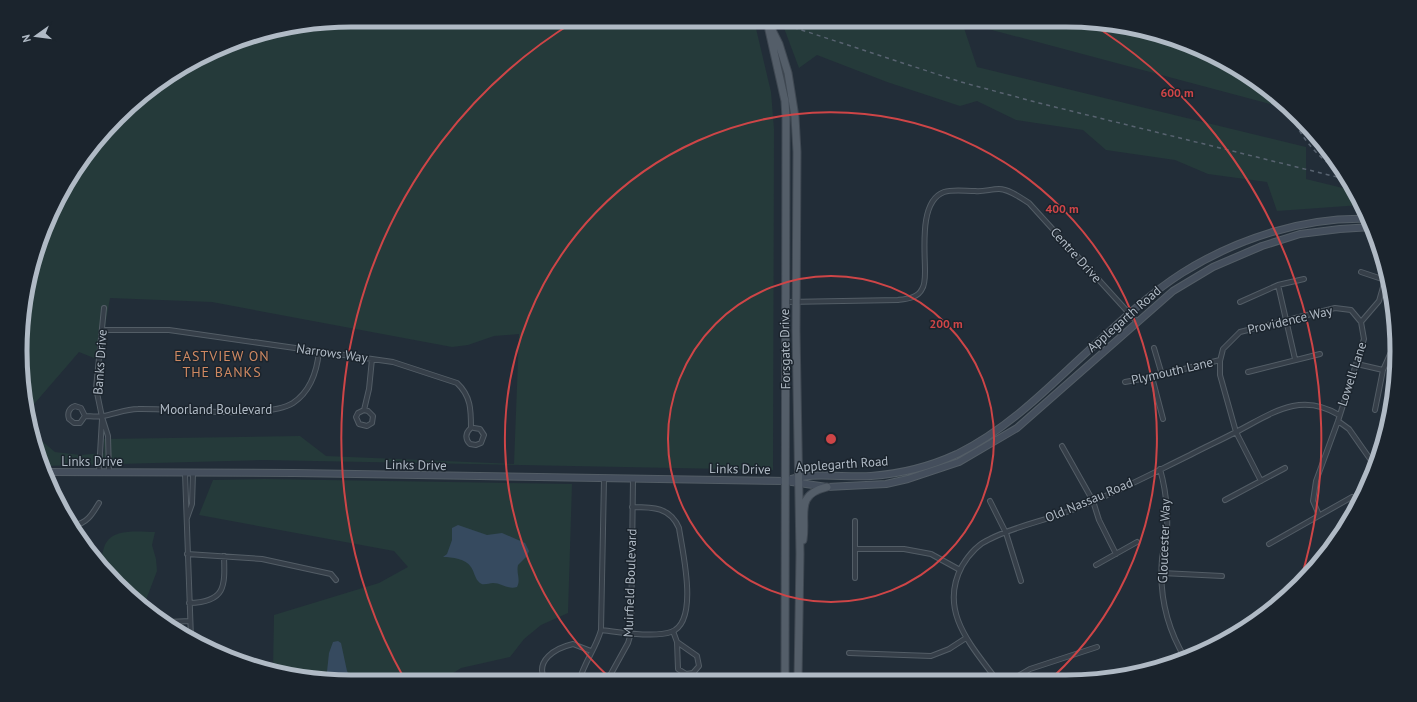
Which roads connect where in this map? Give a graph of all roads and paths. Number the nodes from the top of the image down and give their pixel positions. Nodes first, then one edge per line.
1 (768, 27) edge
2 (770, 27) edge
3 (1362, 219) edge
4 (1365, 227) edge
5 (1362, 272) dead end
6 (1304, 279) dead end
7 (1382, 279) edge
8 (1278, 285) junction
9 (1384, 288) edge
10 (797, 301) junction
11 (787, 302) junction
12 (1240, 302) dead end
13 (104, 308) dead end
14 (1130, 313) junction
15 (1285, 321) junction
16 (1137, 322) junction
17 (1362, 322) junction
18 (102, 330) junction
19 (1154, 348) dead end
20 (320, 351) junction
21 (1320, 354) dead end
22 (1390, 354) edge
23 (372, 359) junction
24 (1295, 359) junction
25 (1220, 360) junction
26 (1357, 364) junction
27 (1382, 370) junction
28 (1248, 372) dead end
29 (1162, 375) junction
30 (1152, 377) junction
31 (1125, 382) dead end
32 (364, 410) junction
33 (1375, 410) dead end
34 (1339, 415) junction
35 (84, 416) junction
36 (102, 417) junction
37 (1163, 419) dead end
38 (1338, 421) junction
39 (474, 428) dead end
40 (1236, 432) junction
41 (1062, 446) dead end
42 (1371, 460) edge
43 (1285, 468) dead end
44 (1160, 469) junction
45 (100, 471) junction
46 (51, 472) edge
47 (109, 472) junction
48 (185, 473) junction
49 (193, 473) junction
50 (799, 476) junction
51 (604, 479) junction
52 (633, 479) junction
53 (1261, 480) junction
54 (785, 481) junction
55 (798, 484) junction
56 (827, 487) junction
57 (1352, 497) dead end
58 (1225, 500) dead end
59 (990, 501) dead end
60 (1093, 501) junction
61 (99, 503) dead end
62 (632, 507) junction
63 (1319, 515) junction
64 (186, 520) junction
65 (855, 521) dead end
66 (78, 525) edge
67 (1006, 533) junction
68 (1137, 542) dead end
69 (1269, 544) dead end
70 (855, 549) junction
71 (188, 554) junction
72 (800, 554) junction
73 (1116, 554) junction
74 (224, 556) junction
75 (1096, 565) dead end
76 (960, 570) junction
77 (1162, 572) junction
78 (1222, 576) dead end
79 (855, 578) dead end
80 (336, 580) dead end
81 (1022, 581) dead end
82 (189, 603) junction
83 (190, 621) junction
84 (174, 622) edge
85 (601, 630) junction
86 (673, 631) junction
87 (191, 633) edge
88 (630, 633) junction
89 (966, 638) junction
90 (677, 642) junction
91 (1097, 648) dead end
92 (591, 651) junction
93 (849, 653) dead end
94 (1182, 653) edge
95 (543, 675) edge
96 (581, 675) edge
97 (611, 675) edge
98 (785, 675) edge
99 (798, 675) edge
100 (992, 675) edge
101 (1021, 675) edge

1 - 11 main road, Forsgate Drive
2 - 10 main road, Forsgate Drive
3 - 14 main road, Applegarth Road
4 - 16 main road, Applegarth Road
5 - 7 street
6 - 8 street
8 - 12 street
8 - 15 street
9 - 17 street
10 - 11 street, Centre Drive
10 - 14 street, Centre Drive
10 - 50 main road, Forsgate Drive
11 - 54 main road, Forsgate Drive
13 - 18 street, Banks Drive
14 - 16 street, Centre Drive
14 - 50 main road, Applegarth Road
15 - 17 street, Providence Way
15 - 24 street
15 - 25 street, Providence Way
16 - 56 main road, Applegarth Road
17 - 26 street, Lowell Lane
18 - 20 street, Narrows Way
18 - 36 street, Banks Drive
19 - 29 street
20 - 23 street, Narrows Way
20 - 36 street, Moorland Boulevard
21 - 24 street
22 - 27 street
23 - 32 street
23 - 39 street, Narrows Way
24 - 28 street
25 - 29 street, Plymouth Lane
25 - 40 street
26 - 27 street
26 - 34 street, Lowell Lane
27 - 33 street
29 - 30 street, Plymouth Lane
30 - 31 street, Plymouth Lane
30 - 37 street
32 - 32 street
34 - 38 street, Lowell Lane
34 - 40 street, Old Nassau Road
35 - 35 street
35 - 36 street, Moorland Boulevard
36 - 45 street, Banks Drive
36 - 47 street, Banks Drive
38 - 42 street
38 - 63 street, Lowell Lane
40 - 44 street, Old Nassau Road
40 - 53 street
41 - 60 street
43 - 53 street
44 - 60 street, Old Nassau Road
44 - 77 street, Gloucester Way
45 - 46 main road, Links Drive
45 - 47 main road, Links Drive
47 - 48 main road, Links Drive
48 - 49 main road, Links Drive
48 - 64 street
49 - 51 main road, Links Drive
49 - 64 street
50 - 54 main road, Applegarth Road
50 - 55 main road, Forsgate Drive
51 - 52 main road, Links Drive
51 - 85 street
52 - 54 main road, Links Drive
52 - 62 street, Muirfield Boulevard
53 - 58 street
54 - 55 main road, Applegarth Road
54 - 98 main road, Forsgate Drive
55 - 56 main road, Applegarth Road
55 - 72 main road, Forsgate Drive
56 - 72 main road
57 - 63 street
59 - 67 street
60 - 67 street, Old Nassau Road
60 - 73 street
61 - 66 street
62 - 86 street
62 - 88 street, Muirfield Boulevard
63 - 69 street
64 - 71 street
65 - 70 street
67 - 76 street, Old Nassau Road
67 - 81 street
68 - 73 street
70 - 76 street
70 - 79 street
71 - 74 street
71 - 82 street
72 - 99 main road, Forsgate Drive
73 - 75 street
74 - 80 street
74 - 82 street
76 - 89 street, Old Nassau Road
77 - 78 street
77 - 94 street, Gloucester Way
82 - 83 street
83 - 84 street
83 - 87 street
85 - 88 street
85 - 92 street
86 - 88 street
86 - 90 street
88 - 97 street, Muirfield Boulevard
89 - 93 street
89 - 100 street, Old Nassau Road
90 - 90 street
91 - 101 street
92 - 95 street
92 - 96 street

